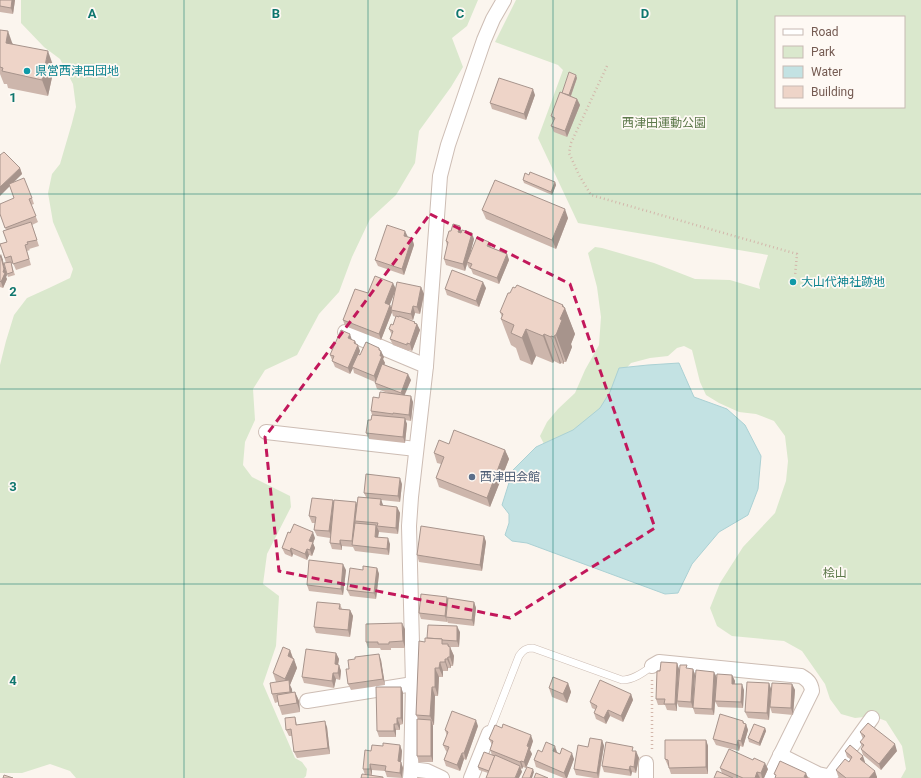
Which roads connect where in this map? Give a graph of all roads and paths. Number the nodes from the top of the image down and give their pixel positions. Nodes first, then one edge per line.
1 (504, 0) edge
2 (607, 66) dead end
3 (795, 276) dead end
4 (345, 332) edge
5 (426, 366) junction
6 (266, 432) dead end
7 (416, 449) junction
8 (652, 666) junction
9 (413, 684) junction
10 (307, 701) dead end
11 (872, 718) dead end
12 (489, 733) joint
13 (780, 755) junction
14 (649, 758) joint
15 (411, 774) edge
16 (442, 778) edge
17 (471, 778) edge
18 (646, 778) edge
19 (769, 778) edge

1 - 5 street
2 - 3 path
4 - 5 street
5 - 7 street
6 - 7 street
7 - 9 street
8 - 12 lane
8 - 13 street
8 - 14 path
9 - 10 street
9 - 15 street
11 - 13 street
12 - 17 street
13 - 19 street
14 - 18 street
15 - 16 street

